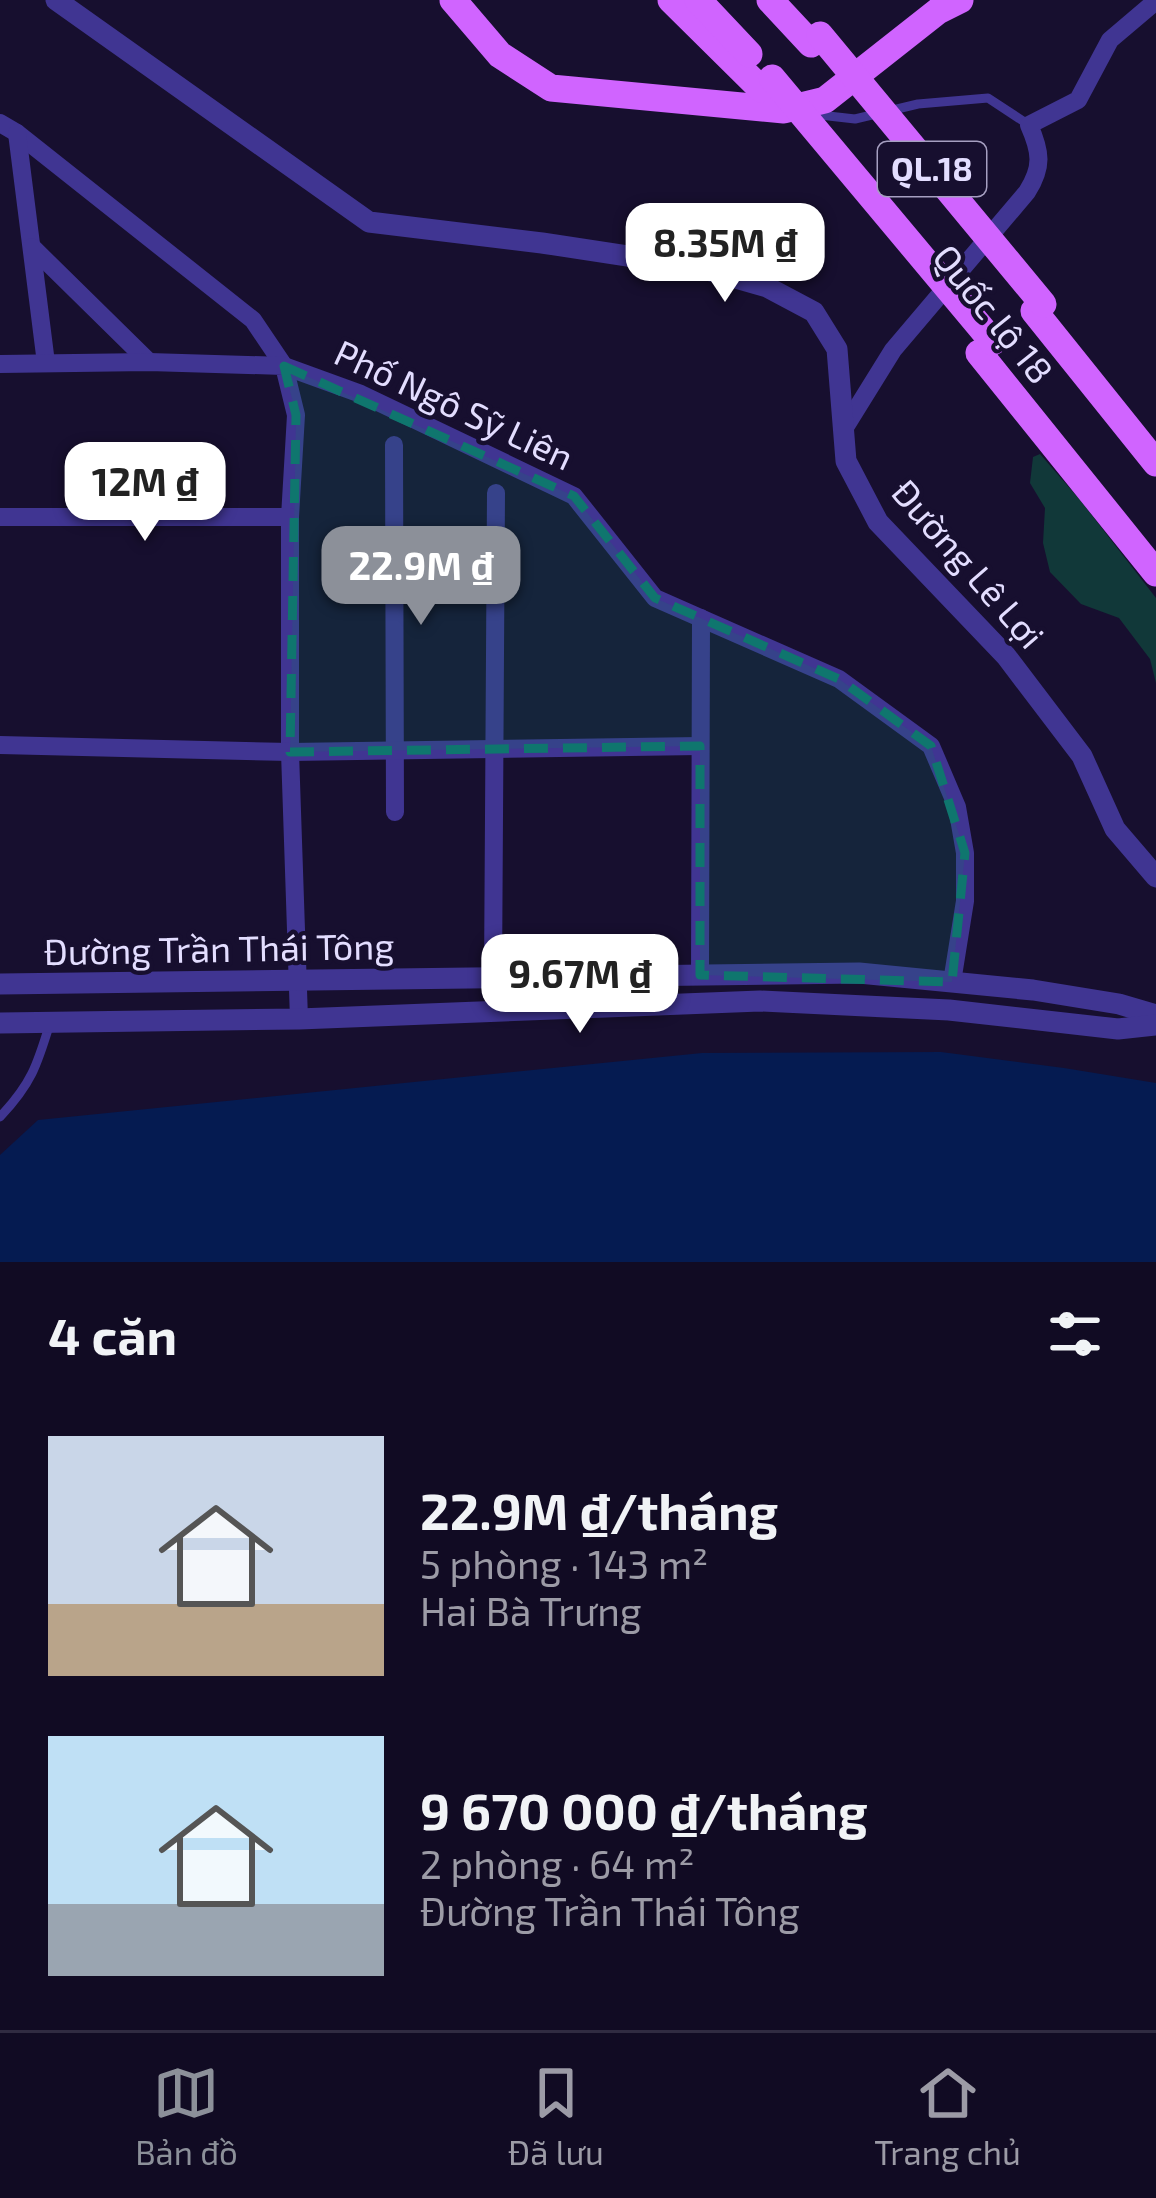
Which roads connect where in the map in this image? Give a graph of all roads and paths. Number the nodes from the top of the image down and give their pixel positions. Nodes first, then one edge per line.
1 (56, 0) edge
2 (453, 0) edge
3 (671, 0) edge
4 (698, 0) edge
5 (770, 0) edge
6 (790, 0) edge
7 (960, 0) edge
8 (1156, 2) edge
9 (816, 39) junction
10 (766, 84) junction
11 (791, 108) junction
12 (1029, 125) junction
13 (9, 128) edge
14 (32, 247) junction
15 (149, 362) junction
16 (46, 363) junction
17 (0, 364) edge
18 (284, 366) junction
19 (844, 429) junction
20 (1156, 444) edge
21 (394, 445) dead end
22 (1156, 464) edge
23 (496, 493) dead end
24 (290, 517) junction
25 (0, 518) edge
26 (1156, 544) edge
27 (1156, 573) edge
28 (701, 618) junction
29 (0, 745) edge
30 (700, 746) junction
31 (493, 749) junction
32 (395, 751) junction
33 (290, 752) junction
34 (395, 812) dead end
35 (1156, 877) edge
36 (700, 975) junction
37 (493, 978) junction
38 (298, 981) junction
39 (952, 982) junction
40 (0, 984) edge
41 (1156, 1015) edge
42 (299, 1018) junction
43 (0, 1023) edge
44 (50, 1023) junction
45 (1156, 1024) edge
46 (0, 1117) edge

1 - 19 street, Đường Lê Lợi
2 - 11 main road
3 - 10 main road, Quốc lộ 18 / QL.18
4 - 10 main road, Quốc lộ 18 / QL.18
5 - 9 main road, Quốc lộ 18 / QL.18
6 - 9 main road
7 - 11 main road
8 - 12 street
9 - 20 main road, Quốc lộ 18 / QL.18, bridge
9 - 22 main road, Quốc lộ 18 / QL.18
10 - 26 main road, Quốc lộ 18 / QL.18, bridge
10 - 27 main road, Quốc lộ 18 / QL.18
11 - 12 lane
12 - 19 street
13 - 14 street
13 - 18 street, Phố Ngô Sỹ Liên
14 - 15 street
14 - 16 street
15 - 16 street
15 - 18 street
16 - 17 street
18 - 24 street
18 - 28 street, Phố Ngô Sỹ Liên
19 - 35 street, Đường Lê Lợi
21 - 32 street
23 - 31 street
24 - 25 street
24 - 33 street
28 - 30 street
28 - 39 street, Phố Ngô Sỹ Liên
29 - 33 street
30 - 31 street
30 - 36 street
31 - 32 street
31 - 37 street
32 - 33 street
32 - 34 street
33 - 38 street
36 - 37 street, Đường Trần Thái Tông
36 - 39 street, Đường Trần Thái Tông
37 - 38 street, Đường Trần Thái Tông
38 - 40 street, Đường Trần Thái Tông
38 - 42 street
39 - 41 street, Đường Trần Thái Tông
42 - 44 street, Đường Trần Thái Tông
42 - 45 street, Đường Trần Thái Tông
43 - 44 street, Đường Trần Thái Tông
44 - 46 lane

